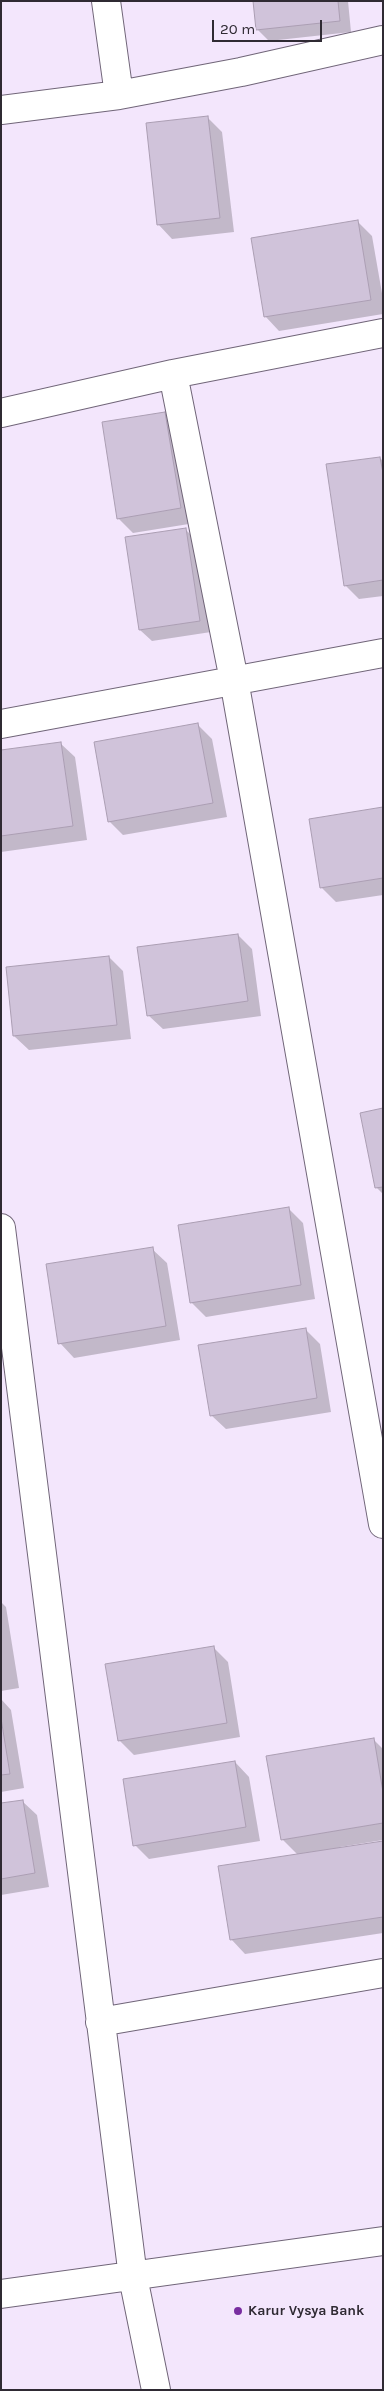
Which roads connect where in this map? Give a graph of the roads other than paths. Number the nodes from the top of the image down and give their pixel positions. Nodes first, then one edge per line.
1 (106, 1) edge
2 (383, 40) edge
3 (119, 95) junction
4 (1, 110) edge
5 (383, 333) edge
6 (173, 374) junction
7 (1, 413) edge
8 (383, 653) edge
9 (234, 680) junction
10 (1, 724) edge
11 (1, 1228) edge
12 (383, 1524) edge
13 (383, 1972) edge
14 (100, 2022) junction
15 (383, 2241) edge
16 (133, 2277) junction
17 (1, 2294) edge
18 (156, 2390) edge

1 - 3 street
2 - 3 street
3 - 4 street
5 - 6 street
6 - 7 street
6 - 9 street
8 - 9 street
9 - 10 street
9 - 12 street
11 - 14 street
13 - 14 street
14 - 16 street
15 - 16 street
16 - 17 street
16 - 18 street

